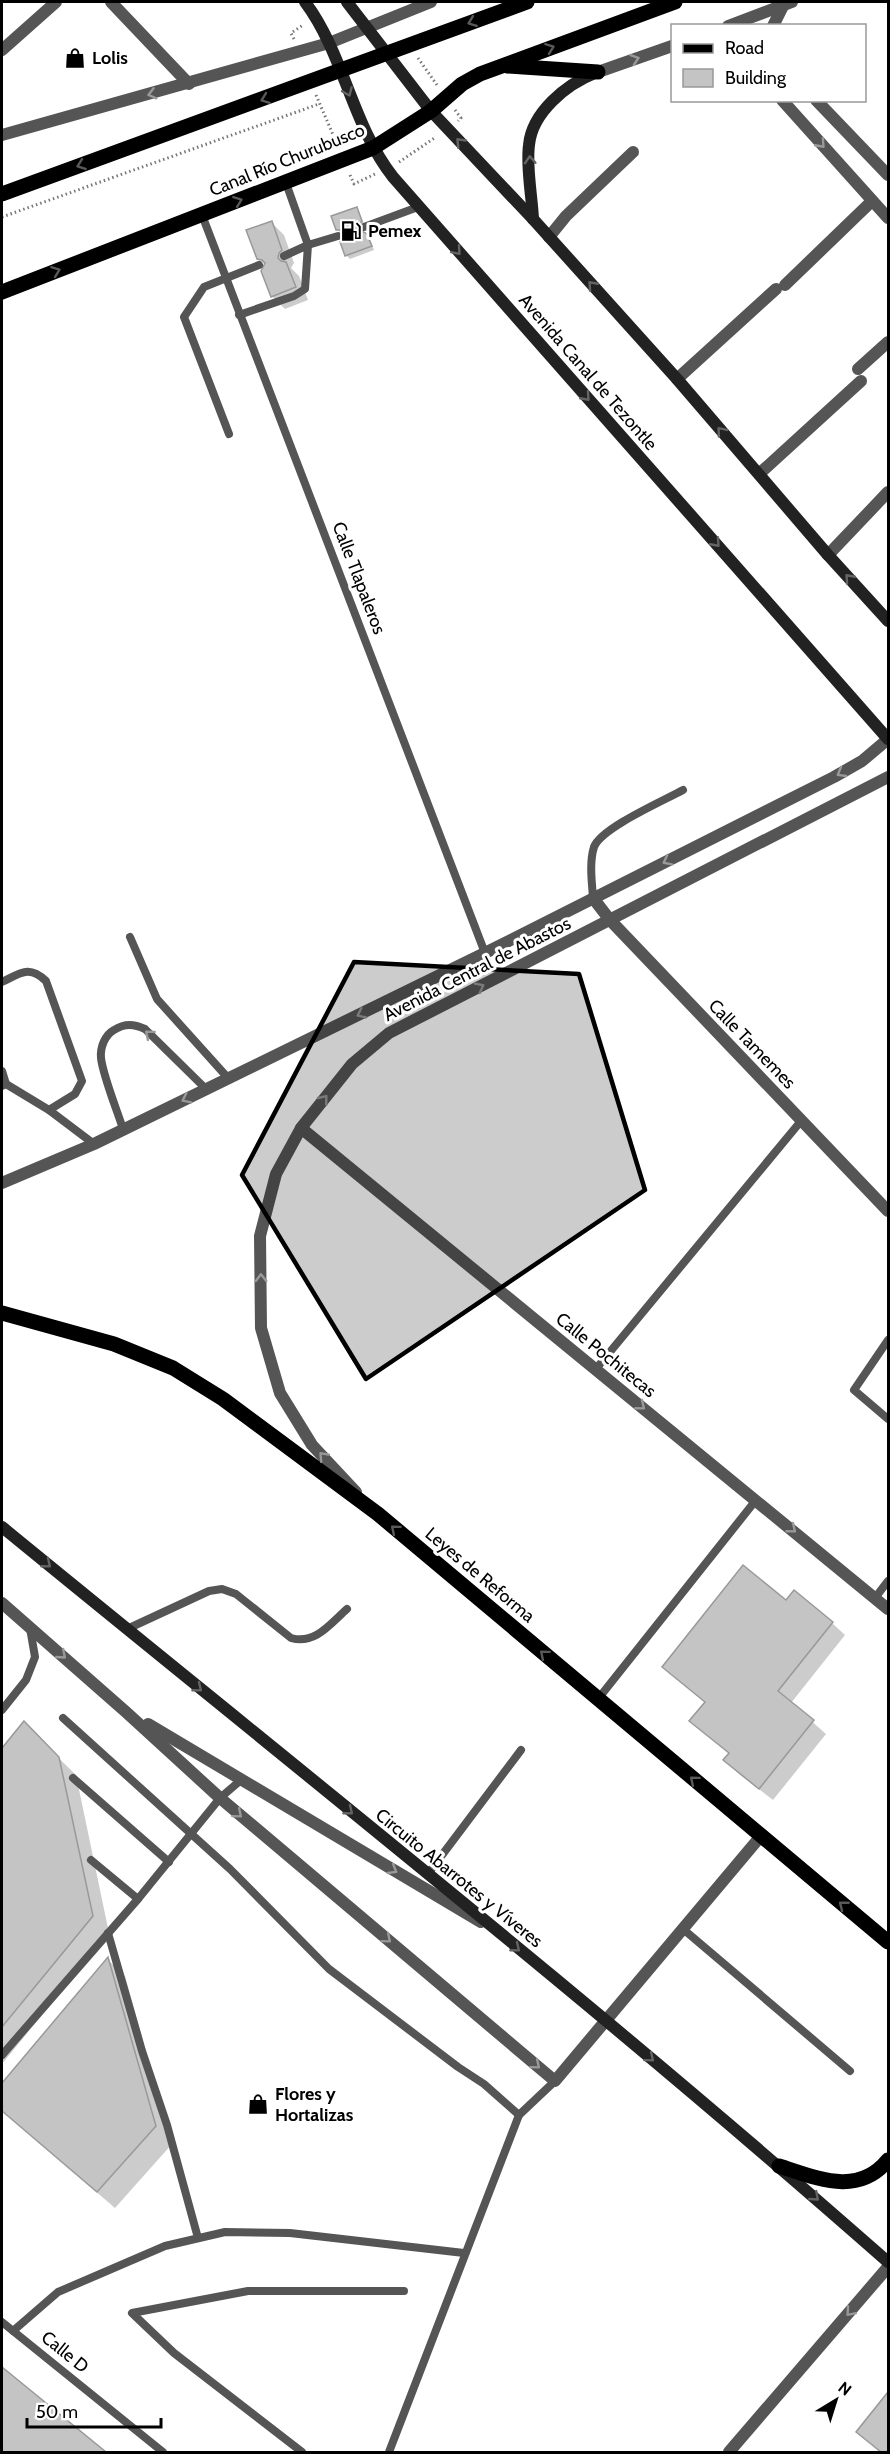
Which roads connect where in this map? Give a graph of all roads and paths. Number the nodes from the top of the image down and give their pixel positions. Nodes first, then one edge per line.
1 (56, 2) edge
2 (111, 2) edge
3 (305, 2) edge
4 (347, 2) edge
5 (431, 2) edge
6 (527, 2) edge
7 (675, 2) edge
8 (788, 3) edge
9 (733, 24) edge
10 (774, 24) edge
11 (366, 27) junction
12 (329, 43) junction
13 (671, 46) edge
14 (2, 50) edge
15 (387, 54) junction
16 (501, 66) junction
17 (340, 72) junction
18 (598, 72) junction
19 (189, 84) junction
20 (784, 102) edge
21 (818, 102) edge
22 (319, 104) dead end
23 (431, 111) junction
24 (2, 135) edge
25 (373, 148) junction
26 (633, 152) dead end
27 (888, 175) edge
28 (286, 183) junction
29 (2, 194) edge
30 (873, 201) junction
31 (418, 207) junction
32 (202, 215) junction
33 (2, 217) edge
34 (888, 218) edge
35 (533, 219) junction
36 (364, 227) dead end
37 (338, 236) dead end
38 (549, 237) junction
39 (309, 245) junction
40 (284, 256) dead end
41 (259, 265) dead end
42 (226, 279) junction
43 (2, 292) edge
44 (239, 315) junction
45 (888, 342) edge
46 (677, 379) junction
47 (229, 434) dead end
48 (759, 474) junction
49 (888, 492) edge
50 (828, 555) junction
51 (888, 621) edge
52 (888, 739) edge
53 (888, 777) edge
54 (683, 790) dead end
55 (593, 898) junction
56 (610, 920) junction
57 (130, 937) dead end
58 (485, 953) junction
59 (2, 982) edge
60 (2, 1071) edge
61 (228, 1078) junction
62 (4, 1085) edge
63 (207, 1089) junction
64 (49, 1110) junction
65 (801, 1121) junction
66 (301, 1128) junction
67 (123, 1129) junction
68 (94, 1144) junction
69 (2, 1183) edge
70 (888, 1211) edge
71 (2, 1313) edge
72 (888, 1340) edge
73 (596, 1370) junction
74 (888, 1419) edge
75 (756, 1500) junction
76 (378, 1514) junction
77 (2, 1527) edge
78 (888, 1581) edge
79 (875, 1598) junction
80 (2, 1603) edge
81 (347, 1609) dead end
82 (888, 1609) edge
83 (30, 1627) junction
84 (127, 1629) junction
85 (598, 1700) junction
86 (2, 1710) edge
87 (126, 1712) junction
88 (63, 1718) dead end
89 (521, 1750) dead end
90 (74, 1778) dead end
91 (241, 1780) junction
92 (220, 1798) junction
93 (191, 1833) junction
94 (760, 1837) junction
95 (91, 1860) dead end
96 (169, 1862) junction
97 (427, 1875) junction
98 (138, 1899) junction
99 (494, 1929) junction
100 (683, 1929) junction
101 (108, 1933) junction
102 (888, 1942) edge
103 (605, 2020) junction
104 (2, 2055) edge
105 (850, 2071) dead end
106 (555, 2081) junction
107 (519, 2115) junction
108 (888, 2160) edge
109 (779, 2166) junction
110 (198, 2238) junction
111 (464, 2253) junction
112 (888, 2262) edge
113 (888, 2267) edge
114 (404, 2290) dead end
115 (2, 2322) edge
116 (13, 2331) junction
117 (163, 2452) edge
118 (302, 2452) edge
119 (388, 2452) edge
120 (729, 2452) edge

1 - 14 street
2 - 19 street
3 - 12 main road, Avenida Canal de Tezontle
4 - 11 main road
5 - 11 street
6 -> 15 main road
16 -> 7 main road, Canal Río Churubusco
8 - 9 street
8 - 10 street
11 - 12 street
11 - 15 main road
12 - 17 main road, Avenida Canal de Tezontle
12 - 19 street
18 -> 13 street
15 - 17 main road
15 - 23 main road
16 - 18 main road
16 - 23 main road, Canal Río Churubusco
17 -> 25 main road, Avenida Canal de Tezontle
17 -> 29 main road
35 -> 18 main road
19 -> 24 street
20 -> 30 street
21 - 27 street
22 - 33 path
23 - 25 main road, Canal Río Churubusco
35 -> 23 main road
25 - 28 main road, Canal Río Churubusco
25 - 31 main road, Avenida Canal de Tezontle
26 - 38 street
32 -> 28 main road, Canal Río Churubusco
28 - 39 lane
30 - 34 street
30 - 46 street
31 - 36 lane
31 -> 52 main road, Avenida Canal de Tezontle
32 - 42 lane, Calle Tlapaleros
43 -> 32 main road, Canal Río Churubusco
35 - 38 main road
37 - 39 lane
46 -> 38 main road
39 - 40 lane
39 - 44 lane
41 - 42 lane
42 - 44 lane, Calle Tlapaleros
42 - 47 lane
44 - 58 lane, Calle Tlapaleros
45 - 48 street
48 -> 46 main road
48 - 50 main road
49 - 50 street
51 -> 50 main road
52 -> 55 street, Avenida Central de Abastos
53 - 56 street, Avenida Central de Abastos
54 - 55 lane
55 - 56 street, Calle Tamemes
55 - 58 street, Avenida Central de Abastos
56 - 65 street, Calle Tamemes
66 -> 56 street, Avenida Central de Abastos
57 - 61 lane
58 -> 61 street, Avenida Central de Abastos
59 - 64 lane
60 - 62 lane
61 - 63 street, Avenida Central de Abastos
62 - 64 lane
63 -> 67 street, Avenida Central de Abastos
63 -> 67 lane
64 - 68 lane
65 - 70 street, Calle Tamemes
65 - 73 lane
66 - 73 street, Calle Pochitecas
76 -> 66 street, Avenida Central de Abastos
67 - 68 street, Avenida Central de Abastos
68 - 69 street, Avenida Central de Abastos
71 - 76 main road, Leyes de Reforma
72 - 74 lane
73 -> 75 street, Calle Pochitecas
75 -> 79 street, Calle Pochitecas
75 - 85 lane
85 -> 76 main road, Leyes de Reforma
77 -> 84 main road, Circuito Abarrotes y Víveres
78 - 79 lane
79 - 82 street, Calle Pochitecas
80 - 83 street
81 - 84 lane
83 - 86 lane
83 -> 87 street
84 -> 97 main road, Circuito Abarrotes y Víveres
94 -> 85 main road, Leyes de Reforma
87 - 91 street
87 - 92 street
88 - 93 lane
89 - 97 lane
90 - 96 lane
91 - 92 lane
91 -> 99 street
92 - 93 lane
92 -> 106 street
93 - 96 lane
93 - 107 lane
94 - 100 street
102 -> 94 main road, Leyes de Reforma
95 - 98 lane
96 - 98 lane
97 - 99 main road, Circuito Abarrotes y Víveres
98 - 101 lane
99 -> 103 main road, Circuito Abarrotes y Víveres
100 - 103 street
100 - 105 lane
101 - 104 lane
101 - 110 lane
103 - 106 street
103 -> 109 main road, Circuito Abarrotes y Víveres
106 - 107 lane
107 - 111 lane
108 - 109 main road
109 -> 112 main road, Circuito Abarrotes y Víveres
110 - 111 lane
110 - 116 lane
111 - 119 lane
113 -> 120 street
114 - 118 lane
115 - 116 lane, Calle D
116 - 117 lane, Calle D

